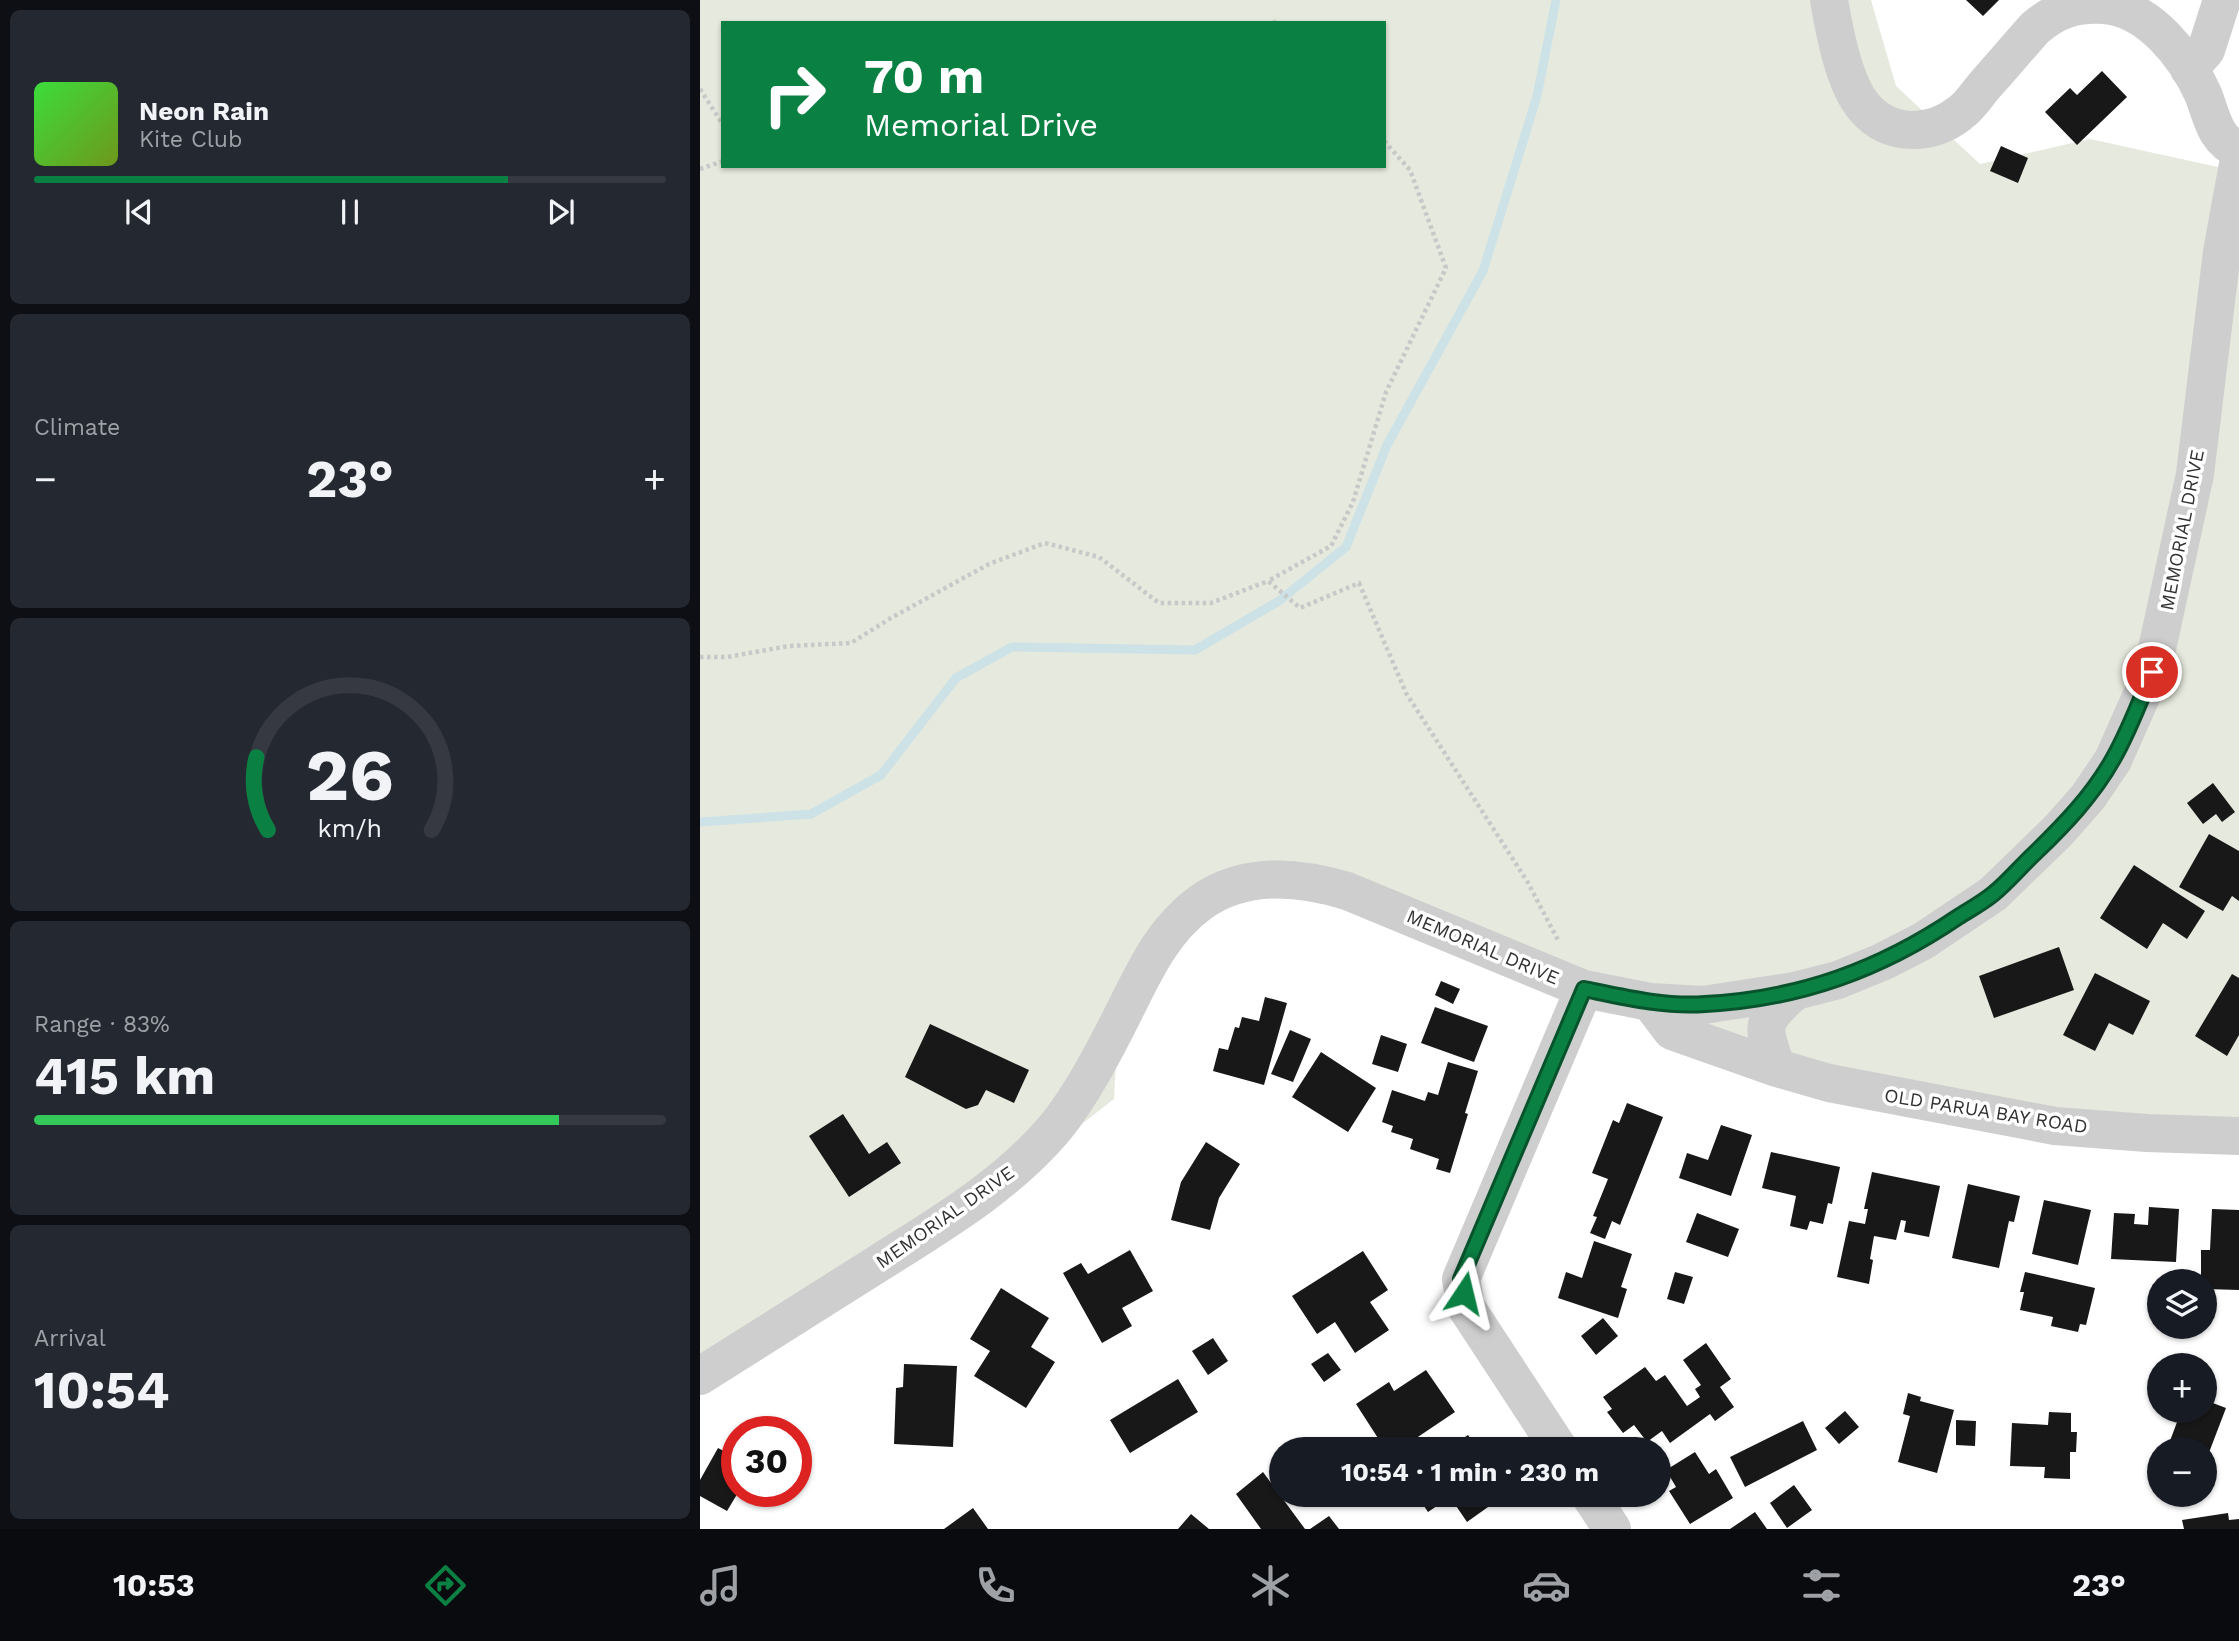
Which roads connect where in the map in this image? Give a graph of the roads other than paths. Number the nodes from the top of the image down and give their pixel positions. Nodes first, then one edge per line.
1 (1829, 0) edge
2 (2222, 0) edge
3 (2189, 69) junction
4 (2239, 150) edge
5 (2239, 159) edge
6 (1584, 989) junction
7 (1795, 991) junction
8 (1650, 1002) junction
9 (1777, 1068) junction
10 (2239, 1136) edge
11 (700, 1376) edge
12 (1551, 1437) edge
13 (1598, 1507) edge
14 (1612, 1529) edge

1 - 3 street
2 - 3 street
3 - 4 street
5 - 7 street, MEMORIAL DRIVE
6 - 8 street, MEMORIAL DRIVE
6 - 11 street, MEMORIAL DRIVE
6 - 12 street
7 - 8 street, MEMORIAL DRIVE
7 - 9 street
8 - 9 street, OLD PARUA BAY ROAD
9 - 10 street, OLD PARUA BAY ROAD
13 - 14 street

